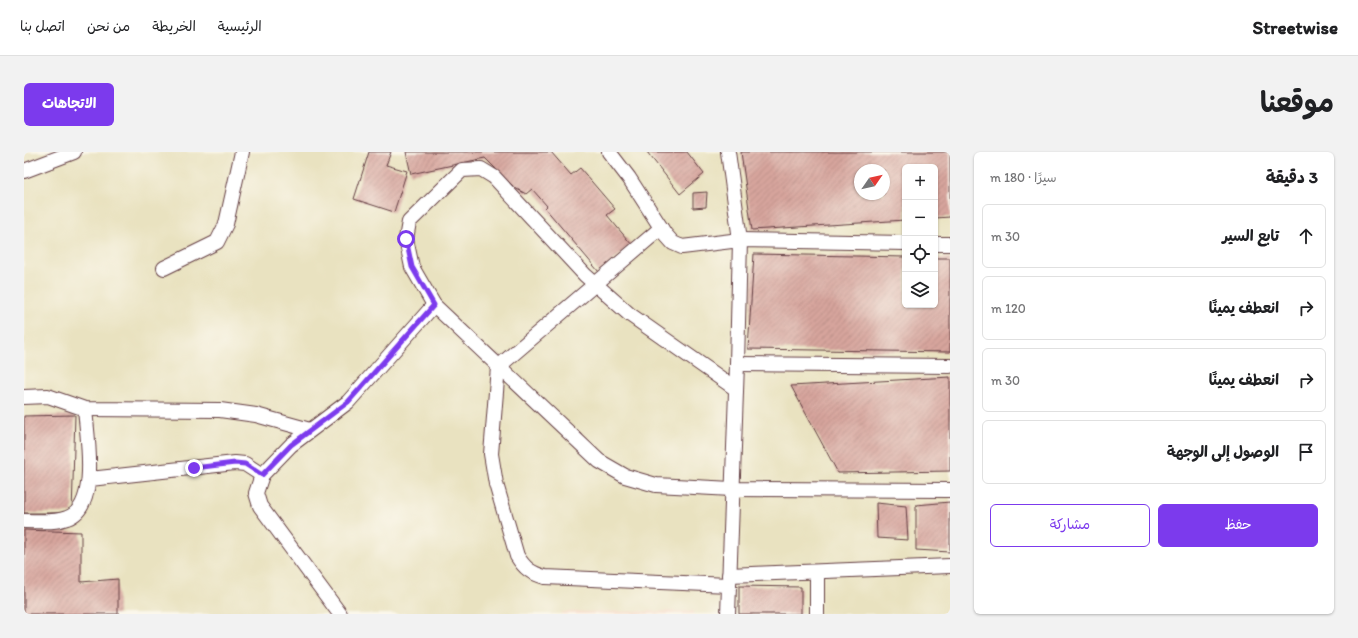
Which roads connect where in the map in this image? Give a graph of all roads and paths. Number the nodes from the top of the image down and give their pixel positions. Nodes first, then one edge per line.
1 (74, 152) edge
2 (242, 152) edge
3 (609, 152) edge
4 (728, 152) edge
5 (24, 171) edge
6 (660, 228) junction
7 (740, 240) junction
8 (902, 243) edge
9 (938, 244) edge
10 (950, 244) edge
11 (164, 268) dead end
12 (596, 284) junction
13 (434, 305) junction
14 (738, 364) junction
15 (950, 366) edge
16 (498, 367) junction
17 (736, 389) junction
18 (24, 396) edge
19 (85, 409) junction
20 (310, 430) junction
21 (262, 475) junction
22 (90, 479) junction
23 (732, 489) junction
24 (950, 490) edge
25 (24, 521) edge
26 (950, 566) edge
27 (817, 573) junction
28 (729, 580) junction
29 (340, 614) edge
30 (728, 614) edge
31 (817, 614) edge

1 - 5 street
2 - 11 street
3 - 6 street
4 - 7 street
6 - 7 street
6 - 12 street
7 - 8 street
7 - 14 street
9 - 10 street
12 - 13 street
12 - 16 street
12 - 17 street
13 - 16 street
13 - 20 street
14 - 15 street
14 - 17 street
16 - 23 street
16 - 28 street
17 - 23 street
18 - 19 street
19 - 20 street
19 - 22 street
20 - 21 street
21 - 22 street
21 - 29 street
22 - 25 street
23 - 24 street
23 - 28 street
26 - 27 street
27 - 28 street
27 - 31 street
28 - 30 street

